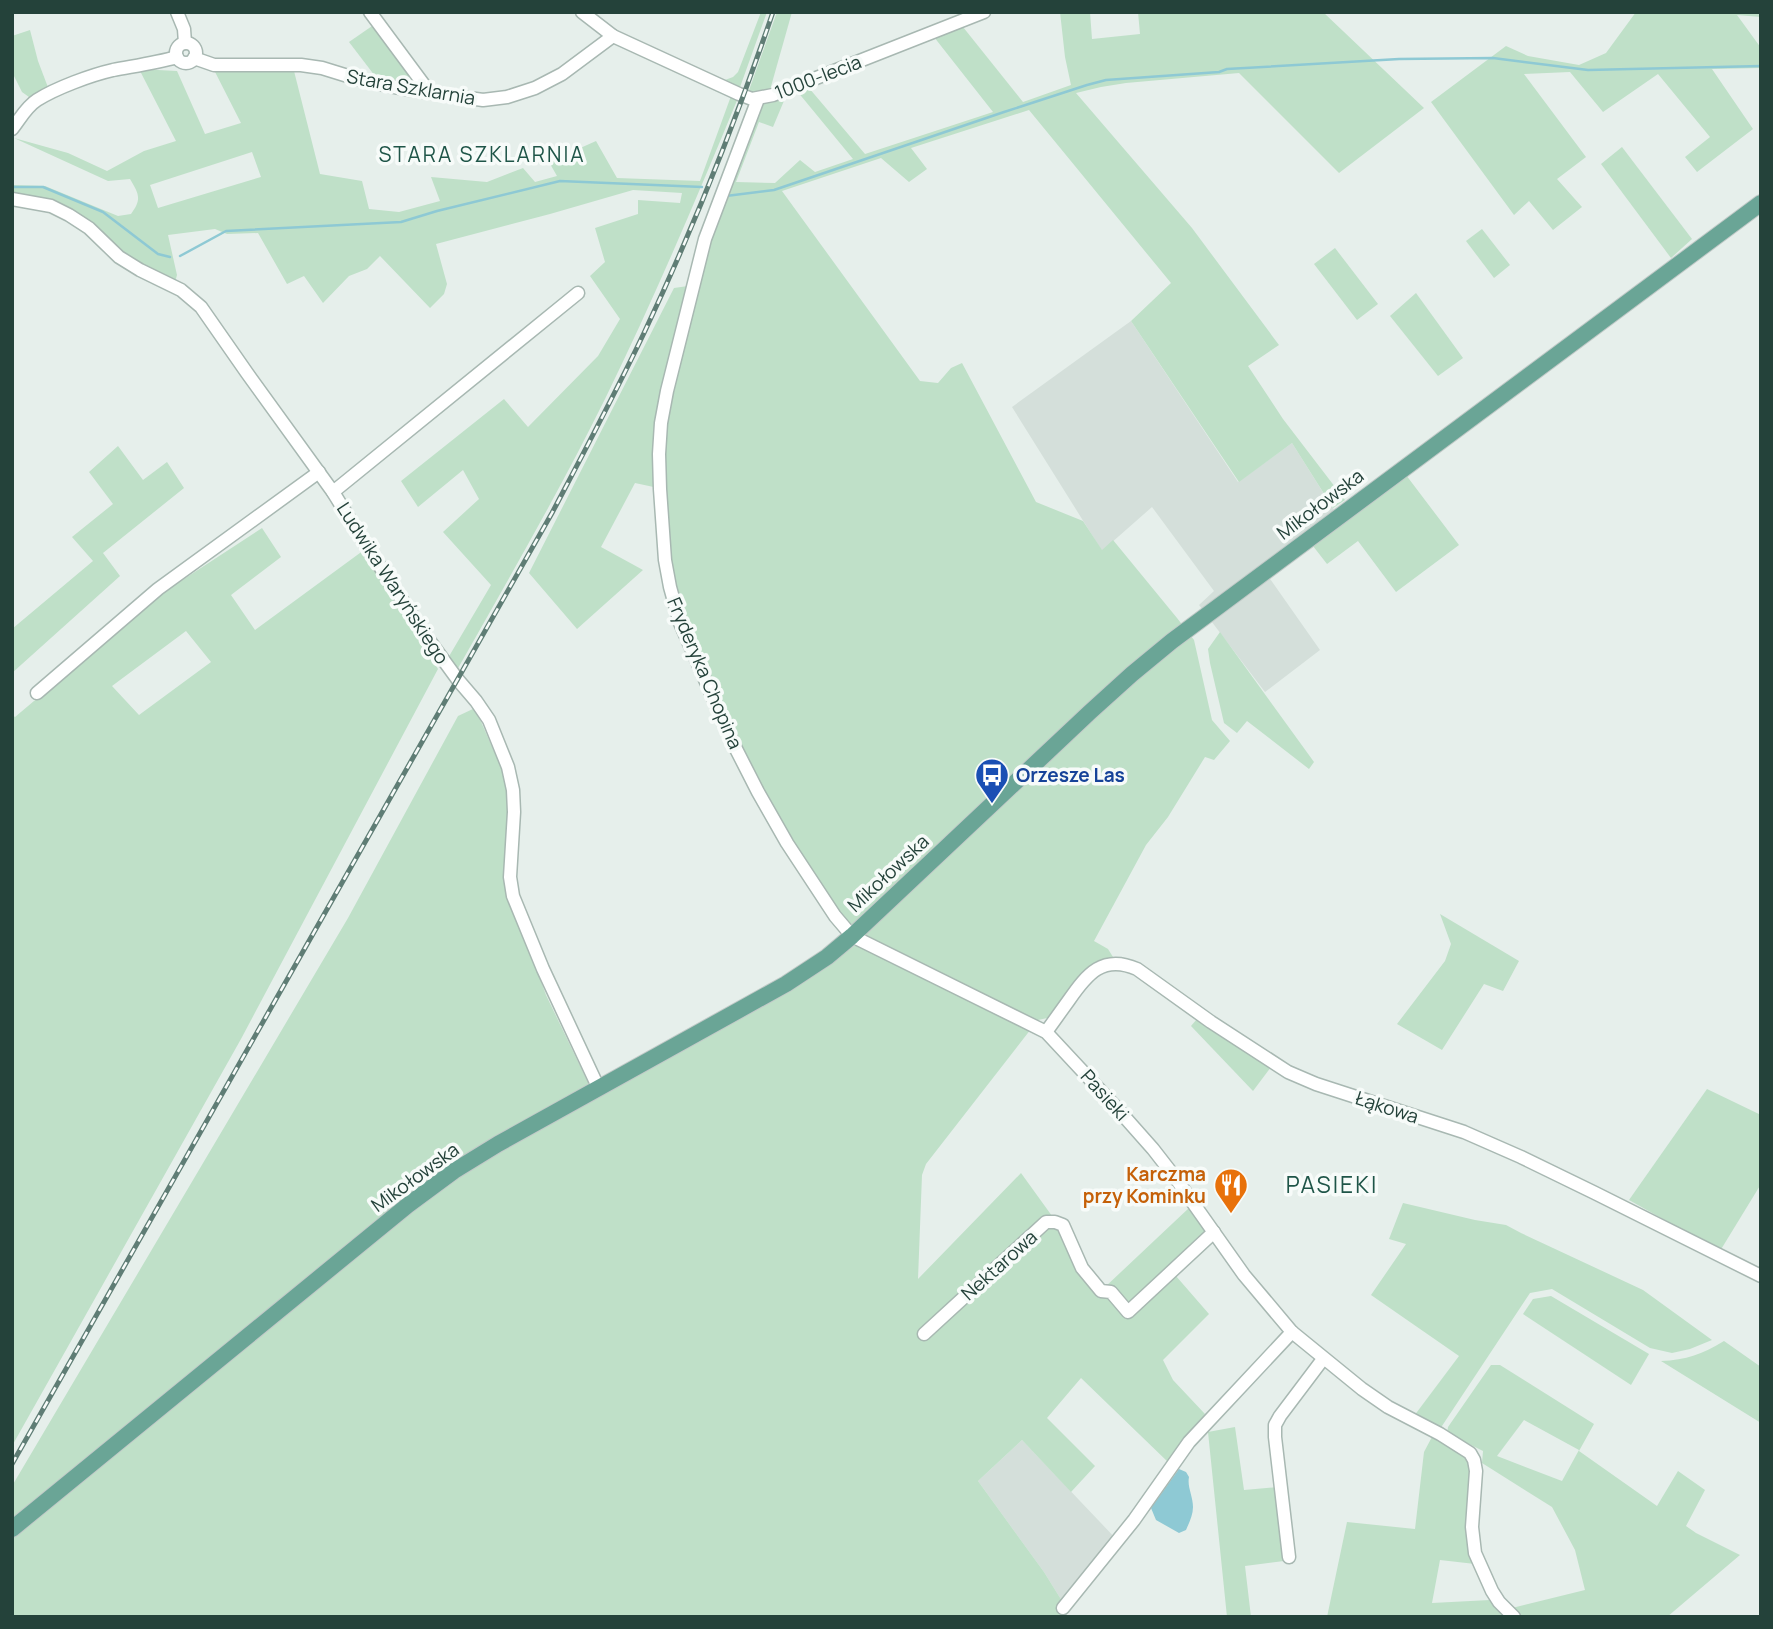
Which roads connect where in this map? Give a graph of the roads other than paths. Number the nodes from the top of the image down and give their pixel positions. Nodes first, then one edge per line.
1 (177, 12) edge
2 (370, 12) edge
3 (582, 12) edge
4 (984, 12) edge
5 (613, 36) junction
6 (185, 43) junction
7 (177, 57) junction
8 (194, 58) junction
9 (430, 93) junction
10 (758, 99) junction
11 (12, 129) edge
12 (12, 199) edge
13 (1761, 203) edge
14 (578, 293) dead end
15 (319, 472) junction
16 (333, 492) junction
17 (37, 694) dead end
18 (852, 936) junction
19 (1046, 1032) junction
20 (599, 1089) junction
21 (1214, 1232) junction
22 (1761, 1276) edge
23 (1292, 1332) junction
24 (924, 1334) dead end
25 (1323, 1359) junction
26 (12, 1529) edge
27 (1289, 1557) dead end
28 (1063, 1608) dead end
29 (1514, 1617) edge

1 - 6 street
2 - 9 street
3 - 5 street, 1000-lecia
4 - 10 street, 1000-lecia
5 - 9 street, Stara Szklarnia
5 - 10 street, 1000-lecia
6 - 7 street
6 - 8 street
7 - 8 street
7 - 11 street
8 - 9 street, Stara Szklarnia
10 - 18 street, Fryderyka Chopina
12 - 15 street, Ludwika Waryńskiego
13 - 18 main road, Mikołowska
14 - 16 street
15 - 16 street, Ludwika Waryńskiego
15 - 17 street
16 - 20 street, Ludwika Waryńskiego
18 - 19 street, Pasieki
18 - 20 main road, Mikołowska
19 - 21 street, Pasieki
19 - 22 street, Łąkowa
20 - 26 main road, Mikołowska
21 - 23 street, Pasieki
21 - 24 street, Nektarowa
23 - 25 street, Pasieki
23 - 28 street
25 - 27 street
25 - 29 street, Pasieki

